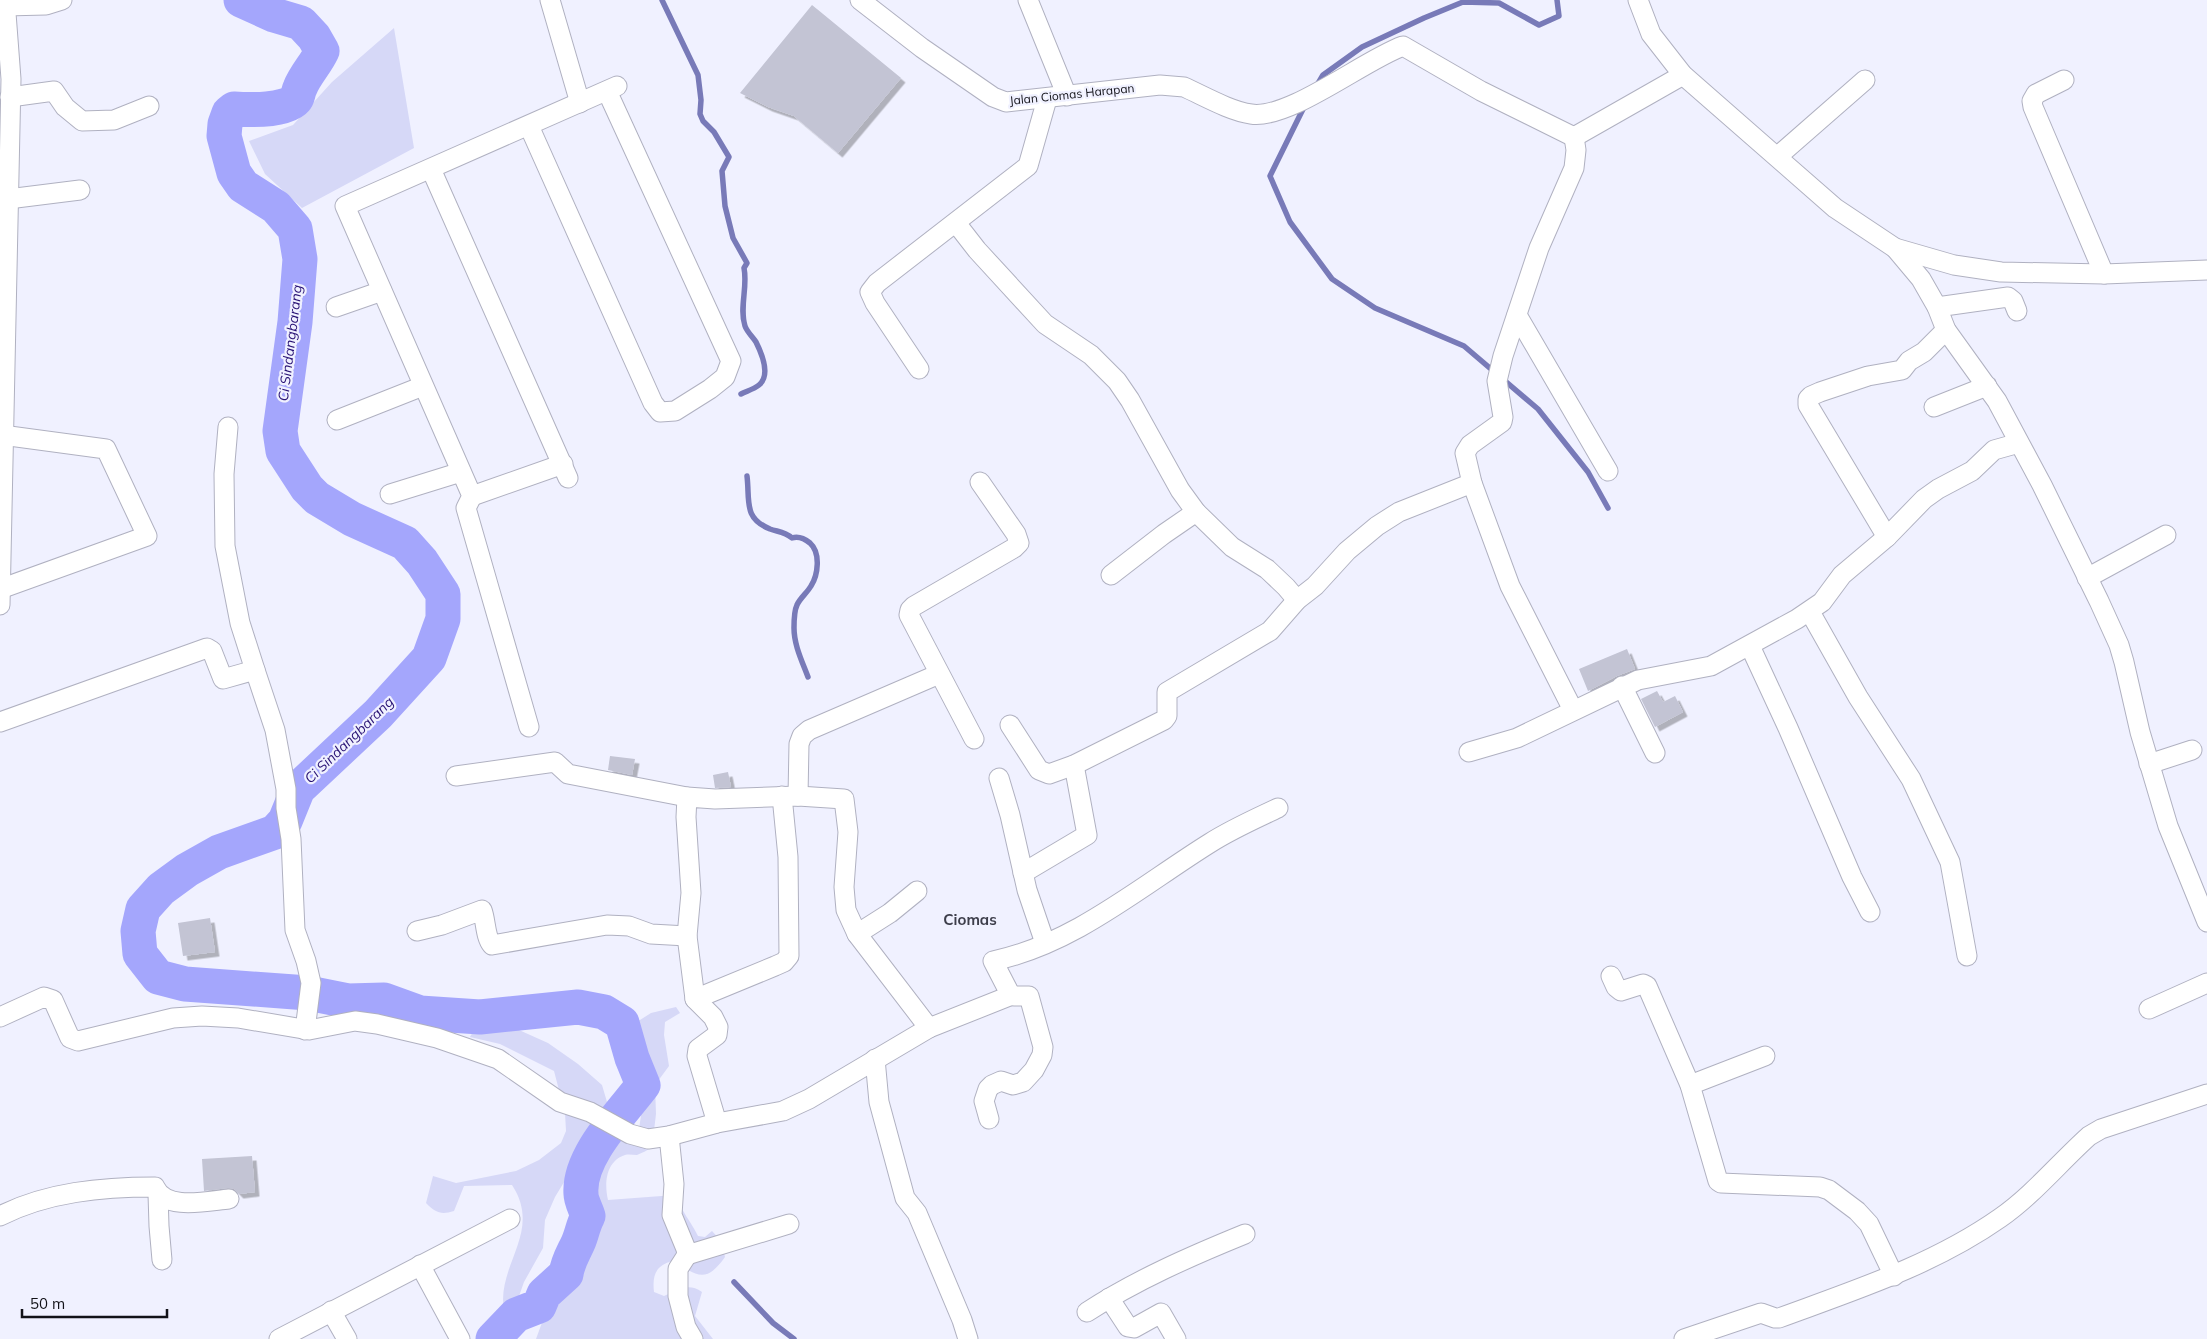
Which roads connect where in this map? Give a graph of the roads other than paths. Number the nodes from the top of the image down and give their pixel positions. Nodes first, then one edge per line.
1 (62, 0) edge
2 (550, 0) edge
3 (860, 0) edge
4 (1028, 0) edge
5 (1638, 0) edge
6 (5, 3) edge
7 (1683, 75) junction
8 (1865, 80) dead end
9 (2064, 80) dead end
10 (7, 85) edge
11 (1067, 96) junction
12 (1047, 99) junction
13 (580, 103) junction
14 (149, 106) dead end
15 (529, 126) junction
16 (1574, 137) junction
17 (1778, 156) junction
18 (431, 169) junction
19 (80, 190) dead end
20 (8, 199) junction
21 (956, 223) junction
22 (1895, 248) junction
23 (2207, 270) edge
24 (2104, 274) junction
25 (382, 291) junction
26 (336, 307) dead end
27 (1937, 307) junction
28 (2017, 311) dead end
29 (1517, 316) junction
30 (1946, 330) junction
31 (919, 369) dead end
32 (423, 386) junction
33 (1987, 386) junction
34 (1934, 407) dead end
35 (337, 420) dead end
36 (228, 427) dead end
37 (2, 435) junction
38 (2019, 443) junction
39 (461, 472) junction
40 (1608, 472) dead end
41 (980, 482) dead end
42 (1472, 484) junction
43 (1, 489) edge
44 (390, 494) dead end
45 (472, 496) junction
46 (1196, 512) junction
47 (2166, 535) dead end
48 (1888, 538) junction
49 (0, 548) edge
50 (1111, 576) dead end
51 (2087, 578) junction
52 (0, 589) edge
53 (1297, 600) junction
54 (0, 605) edge
55 (1810, 612) junction
56 (1750, 646) junction
57 (256, 670) junction
58 (939, 674) junction
59 (1622, 686) junction
60 (1572, 710) junction
61 (0, 722) edge
62 (1010, 725) dead end
63 (529, 727) dead end
64 (974, 739) dead end
65 (2192, 750) dead end
66 (1469, 752) dead end
67 (1655, 753) dead end
68 (2149, 764) junction
69 (1074, 766) junction
70 (456, 776) dead end
71 (999, 778) dead end
72 (790, 796) junction
73 (687, 797) junction
74 (1278, 808) dead end
75 (1023, 873) junction
76 (917, 891) dead end
77 (1870, 912) dead end
78 (2207, 922) edge
79 (417, 931) dead end
80 (857, 934) junction
81 (687, 936) junction
82 (1045, 943) junction
83 (1967, 956) dead end
84 (1611, 976) dead end
85 (2207, 984) edge
86 (1012, 995) junction
87 (695, 999) junction
88 (2149, 1009) dead end
89 (0, 1018) edge
90 (928, 1028) junction
91 (305, 1030) junction
92 (1765, 1056) dead end
93 (874, 1059) junction
94 (1690, 1085) junction
95 (2207, 1094) edge
96 (989, 1118) dead end
97 (717, 1123) junction
98 (669, 1136) junction
99 (158, 1194) junction
100 (229, 1199) dead end
101 (0, 1216) edge
102 (510, 1219) dead end
103 (789, 1224) dead end
104 (1245, 1234) dead end
105 (687, 1255) junction
106 (162, 1260) dead end
107 (420, 1265) junction
108 (1894, 1276) junction
109 (1109, 1298) junction
110 (332, 1311) junction
111 (1087, 1312) dead end
112 (279, 1339) edge
113 (346, 1339) edge
114 (460, 1339) edge
115 (693, 1339) edge
116 (968, 1339) edge
117 (1176, 1339) edge
118 (1684, 1339) edge

1 - 6 street
2 - 13 street
3 - 12 street, Jalan Ciomas Harapan
4 - 11 street
5 - 7 street
6 - 10 street
7 - 16 street
7 - 17 street
8 - 17 street
9 - 24 street
10 - 14 street
10 - 20 street
11 - 12 street, Jalan Ciomas Harapan
11 - 16 street, Jalan Ciomas Harapan
12 - 21 street
13 - 15 street
13 - 15 street
15 - 18 street
16 - 29 street
17 - 22 street
18 - 25 street
18 - 45 street
19 - 20 street
20 - 37 street
21 - 31 street
21 - 46 street
22 - 24 street
22 - 27 street
23 - 24 street
25 - 26 street
25 - 32 street
27 - 28 street
27 - 30 street
29 - 40 street
29 - 42 street
30 - 33 street
30 - 48 street
32 - 35 street
32 - 39 street
33 - 34 street
33 - 38 street
36 - 57 street
37 - 43 street
37 - 52 street
38 - 48 street
38 - 51 street
39 - 44 street
39 - 45 street
41 - 58 street
42 - 53 street
42 - 60 street
43 - 49 street
45 - 63 street
46 - 50 street
46 - 53 street
47 - 51 street
48 - 55 street
49 - 52 street
51 - 68 street
52 - 54 street
53 - 69 street
55 - 56 street
55 - 83 street
56 - 59 street
56 - 77 street
57 - 61 street
57 - 91 street
58 - 64 street
58 - 72 street
59 - 60 street
59 - 67 street
60 - 66 street
62 - 69 street
65 - 68 street
68 - 78 street
69 - 75 street
70 - 73 street
71 - 75 street
72 - 73 street
72 - 80 street
72 - 87 street
73 - 81 street
74 - 82 street
75 - 82 street
76 - 80 street
79 - 81 street
80 - 90 street
81 - 87 street
82 - 86 street
84 - 94 street
85 - 88 street
86 - 90 street
86 - 96 street
87 - 97 street
89 - 91 street
90 - 93 street
91 - 98 street
92 - 94 street
93 - 97 street
93 - 116 street
94 - 108 street
95 - 108 street
97 - 98 street
98 - 105 street
99 - 100 street
99 - 101 street
99 - 106 street
102 - 107 street
103 - 105 street
104 - 109 street
105 - 115 street
107 - 110 street
107 - 114 street
108 - 118 street
109 - 111 street
109 - 117 street
110 - 112 street
110 - 113 street

